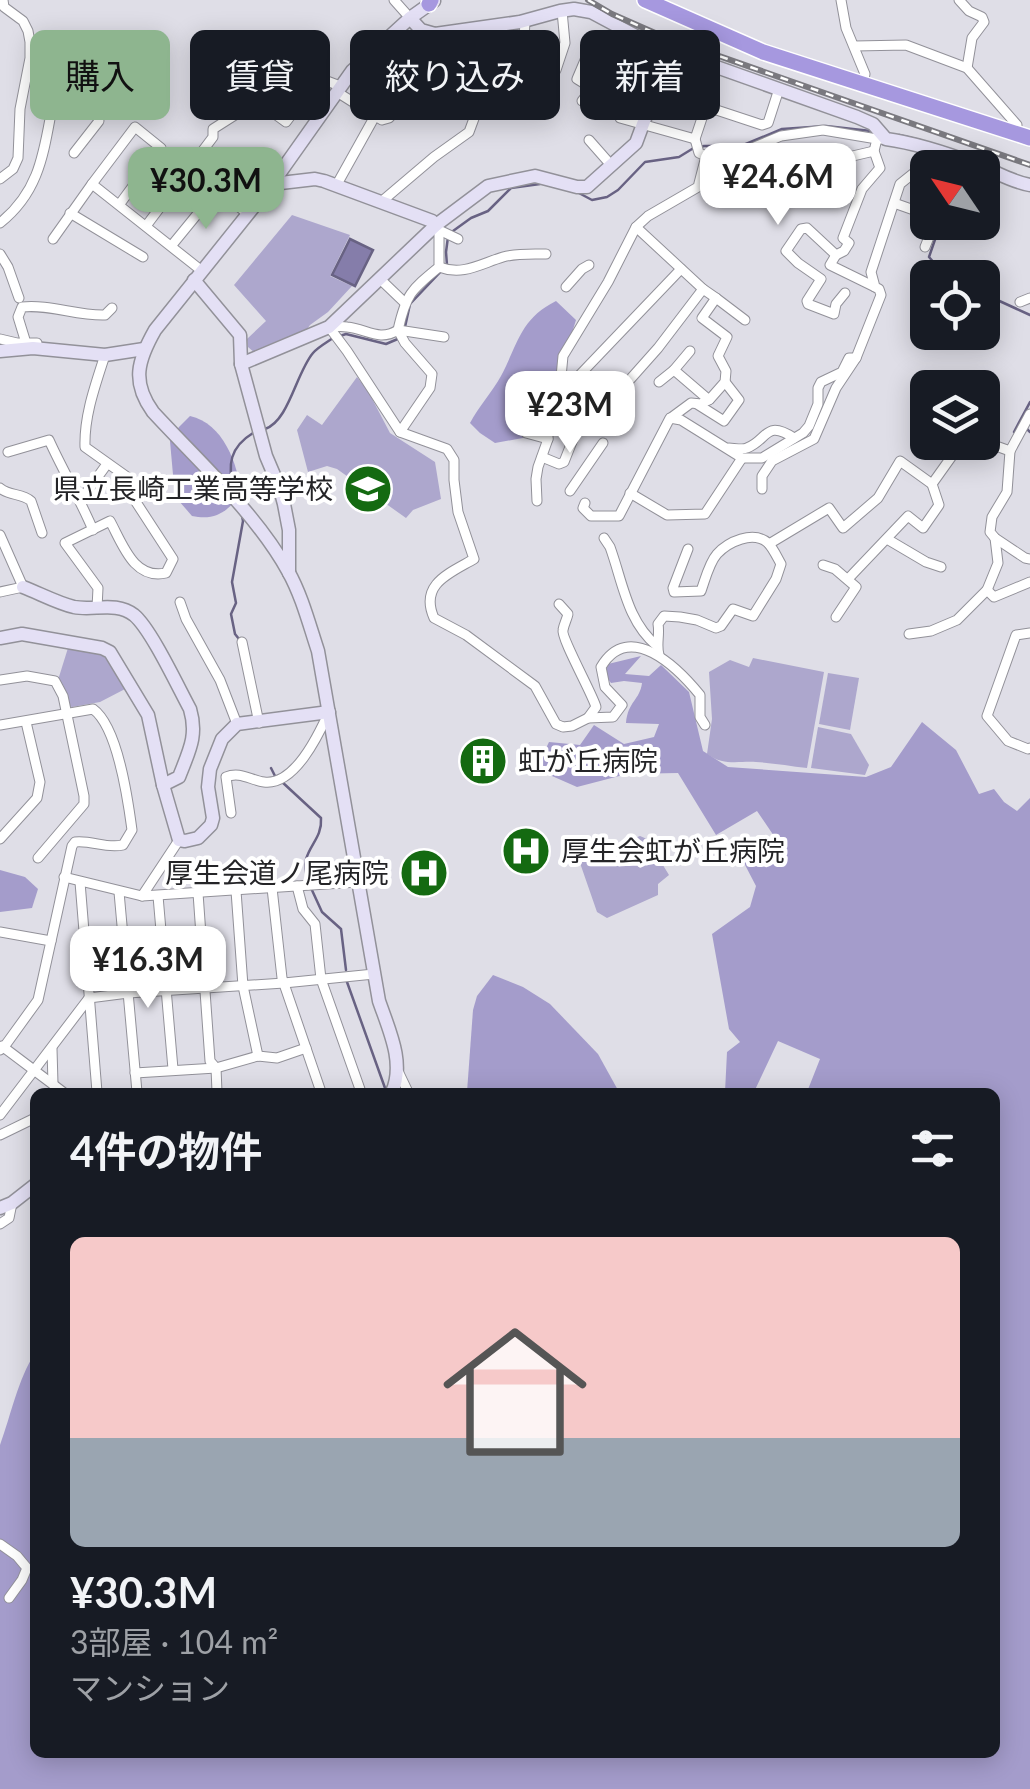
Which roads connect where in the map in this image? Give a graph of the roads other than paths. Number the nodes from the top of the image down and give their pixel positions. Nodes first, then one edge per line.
1 (3, 0) edge
2 (394, 0) edge
3 (841, 0) edge
4 (959, 0) edge
5 (432, 1) edge
6 (650, 1) edge
7 (562, 11) junction
8 (410, 18) junction
9 (526, 21) junction
10 (618, 26) junction
11 (525, 30) edge
12 (617, 30) edge
13 (625, 30) edge
14 (855, 46) junction
15 (560, 56) edge
16 (720, 68) edge
17 (967, 68) junction
18 (863, 84) junction
19 (338, 89) junction
20 (779, 89) junction
21 (55, 93) joint
22 (350, 98) edge
23 (720, 111) edge
24 (50, 120) edge
25 (373, 120) edge
26 (474, 120) edge
27 (627, 120) edge
28 (645, 120) edge
29 (704, 120) edge
30 (99, 121) dead end
31 (643, 125) junction
32 (1022, 135) edge
33 (881, 136) junction
34 (589, 140) dead end
35 (699, 147) junction
36 (928, 149) joint
37 (874, 151) junction
38 (74, 153) dead end
39 (611, 165) junction
40 (734, 168) junction
41 (1000, 177) edge
42 (0, 178) edge
43 (92, 184) junction
44 (272, 184) junction
45 (1030, 185) edge
46 (336, 186) junction
47 (381, 202) junction
48 (894, 204) junction
49 (119, 205) junction
50 (910, 209) edge
51 (70, 213) junction
52 (248, 214) junction
53 (0, 224) edge
54 (146, 226) junction
55 (636, 227) junction
56 (437, 228) junction
57 (53, 239) dead end
58 (458, 239) dead end
59 (929, 240) edge
60 (172, 246) junction
61 (926, 248) dead end
62 (0, 254) edge
63 (546, 254) dead end
64 (143, 256) dead end
65 (836, 256) junction
66 (589, 265) dead end
67 (438, 266) junction
68 (681, 269) junction
69 (198, 276) junction
70 (380, 279) junction
71 (566, 287) dead end
72 (875, 287) junction
73 (703, 289) junction
74 (845, 292) dead end
75 (19, 298) dead end
76 (716, 298) junction
77 (406, 300) junction
78 (419, 304) dead end
79 (112, 308) dead end
80 (746, 320) dead end
81 (398, 330) junction
82 (334, 334) junction
83 (444, 337) dead end
84 (407, 338) junction
85 (0, 339) edge
86 (26, 343) junction
87 (53, 350) junction
88 (144, 350) junction
89 (0, 351) edge
90 (690, 351) dead end
91 (104, 355) junction
92 (856, 358) junction
93 (241, 364) junction
94 (674, 370) junction
95 (658, 382) dead end
96 (725, 382) junction
97 (572, 383) junction
98 (709, 400) junction
99 (610, 402) junction
100 (697, 404) junction
101 (583, 414) dead end
102 (1030, 414) edge
103 (670, 418) junction
104 (1022, 430) junction
105 (400, 432) junction
106 (526, 433) dead end
107 (794, 438) junction
108 (548, 439) junction
109 (1030, 439) edge
110 (602, 443) dead end
111 (571, 446) junction
112 (1000, 447) edge
113 (726, 448) junction
114 (1010, 451) junction
115 (8, 452) dead end
116 (594, 455) junction
117 (542, 458) junction
118 (742, 458) junction
119 (949, 460) edge
120 (107, 464) junction
121 (932, 484) junction
122 (0, 488) edge
123 (762, 489) dead end
124 (570, 491) dead end
125 (630, 493) junction
126 (81, 500) junction
127 (537, 502) dead end
128 (585, 503) dead end
129 (93, 530) junction
130 (42, 534) dead end
131 (0, 535) edge
132 (604, 538) dead end
133 (995, 538) junction
134 (887, 539) junction
135 (769, 544) junction
136 (688, 550) dead end
137 (3, 551) edge
138 (1030, 559) edge
139 (823, 564) dead end
140 (941, 566) dead end
141 (289, 572) junction
142 (848, 579) junction
143 (1030, 582) edge
144 (23, 587) junction
145 (988, 590) junction
146 (0, 592) edge
147 (180, 602) dead end
148 (559, 604) dead end
149 (97, 608) junction
150 (836, 617) dead end
151 (1030, 633) edge
152 (909, 634) dead end
153 (0, 638) edge
154 (242, 642) dead end
155 (657, 646) junction
156 (660, 658) junction
157 (0, 680) edge
158 (329, 712) junction
159 (66, 713) junction
160 (588, 718) junction
161 (26, 722) junction
162 (259, 722) junction
163 (237, 724) junction
164 (705, 724) dead end
165 (0, 725) edge
166 (1030, 748) edge
167 (164, 784) junction
168 (231, 812) dead end
169 (0, 839) edge
170 (179, 840) junction
171 (38, 858) dead end
172 (64, 876) junction
173 (80, 882) junction
174 (358, 882) junction
175 (305, 885) junction
176 (272, 888) junction
177 (236, 891) junction
178 (120, 892) junction
179 (198, 894) junction
180 (142, 896) junction
181 (158, 896) junction
182 (0, 932) edge
183 (51, 940) junction
184 (374, 974) junction
185 (321, 979) junction
186 (284, 983) junction
187 (243, 986) junction
188 (204, 988) junction
189 (167, 990) junction
190 (128, 993) junction
191 (89, 998) junction
192 (1, 1047) edge
193 (52, 1047) junction
194 (306, 1048) junction
195 (258, 1056) junction
196 (216, 1068) junction
197 (35, 1070) junction
198 (173, 1070) junction
199 (398, 1072) junction
200 (135, 1073) junction
201 (53, 1084) junction
202 (58, 1088) edge
203 (97, 1088) edge
204 (137, 1088) edge
205 (217, 1088) edge
206 (320, 1088) edge
207 (360, 1088) edge
208 (393, 1088) edge
209 (406, 1088) edge
210 (0, 1116) edge
211 (30, 1121) edge
212 (0, 1136) edge
213 (30, 1189) edge
214 (6, 1206) edge
215 (0, 1224) edge
216 (0, 1544) edge
217 (9, 1598) dead end

1 - 42 street
2 - 8 street
3 - 14 street
4 - 17 street
5 - 8 street
6 - 18 highway
7 - 9 street
7 - 10 street
7 - 15 street
8 - 9 street
8 - 19 street
9 - 11 street
10 - 12 street
10 - 13 street
14 - 17 street
14 - 18 street
16 - 20 street
17 - 32 street
18 - 32 highway
19 - 22 street
19 - 44 street
19 - 54 street
20 - 23 street
20 - 33 street
21 - 21 street
24 - 53 street
25 - 46 street
26 - 47 street
27 - 31 street
28 - 31 street
29 - 35 street
30 - 38 street
31 - 35 street
31 - 39 street
33 - 36 street
33 - 37 street
33 - 40 street
34 - 39 street
35 - 40 street
35 - 55 street
36 - 48 street
37 - 40 street
37 - 65 street
39 - 56 street
41 - 45 street
43 - 49 street
43 - 49 street
43 - 51 street
44 - 46 street
44 - 52 street
46 - 47 street
47 - 56 street
48 - 50 street
48 - 72 street
49 - 54 street
51 - 57 street
51 - 64 street
52 - 60 street
52 - 69 street
54 - 60 street
55 - 68 street
55 - 97 street
56 - 58 street
56 - 67 street
56 - 70 street
59 - 61 street
60 - 69 street
62 - 75 street
63 - 67 street
65 - 72 street
65 - 74 street
66 - 71 street
67 - 77 street
68 - 73 street
68 - 97 street
69 - 88 street
69 - 93 street
70 - 77 street
70 - 82 street
72 - 92 street
73 - 76 street
73 - 99 street
76 - 80 street
76 - 96 street
77 - 78 street
77 - 81 street
79 - 86 street
81 - 82 street
81 - 84 street
82 - 93 street
82 - 105 street
83 - 84 street
84 - 105 street
85 - 86 street
86 - 87 street
87 - 89 street
87 - 91 street
88 - 91 street
88 - 141 street
90 - 94 street
91 - 120 street
92 - 107 street
92 - 123 street
93 - 141 street
94 - 95 street
94 - 98 street
96 - 98 street
96 - 100 street
97 - 99 street
98 - 100 street
99 - 108 street
100 - 103 street
101 - 111 street
102 - 104 street
103 - 113 street
103 - 125 street
104 - 109 street
104 - 114 street
105 - 160 street
106 - 108 street
107 - 113 street
107 - 118 street
108 - 117 street
110 - 116 street
111 - 116 street
111 - 117 street
112 - 114 street
113 - 118 street
114 - 133 street
115 - 126 street
116 - 124 street
117 - 127 street
118 - 125 street
119 - 121 street
120 - 126 street
120 - 129 street
121 - 134 street
121 - 135 street
122 - 130 street
125 - 128 street
126 - 129 street
129 - 149 street
131 - 137 street
132 - 155 street
133 - 138 street
133 - 145 street
134 - 140 street
134 - 142 street
135 - 136 street
135 - 155 street
137 - 144 street
139 - 142 street
141 - 158 street
142 - 150 street
143 - 145 street
144 - 146 street
144 - 149 street
145 - 152 street
147 - 163 street
148 - 160 street
149 - 167 street
151 - 166 street
153 - 167 street
154 - 162 street
155 - 156 street
156 - 160 street
156 - 164 street
157 - 159 street
158 - 162 street
158 - 168 street
158 - 174 street
159 - 161 street
159 - 171 street
159 - 172 street
161 - 165 street
161 - 169 street
162 - 163 street
163 - 170 street
167 - 170 street
170 - 180 street
172 - 173 street
172 - 183 street
173 - 178 street
173 - 191 street
174 - 175 street
174 - 184 street
175 - 176 street
175 - 185 street
176 - 177 street
176 - 186 street
177 - 179 street
177 - 187 street
178 - 180 street
178 - 190 street
179 - 181 street
179 - 188 street
180 - 181 street
181 - 189 street
182 - 183 street
183 - 192 street
184 - 185 street
184 - 199 street
185 - 186 street
185 - 207 street
186 - 187 street
186 - 194 street
187 - 188 street
187 - 195 street
188 - 189 street
188 - 196 street
189 - 190 street
189 - 198 street
190 - 191 street
190 - 200 street
191 - 193 street
191 - 203 street
192 - 197 street
193 - 197 street
193 - 201 street
194 - 195 street
194 - 206 street
195 - 196 street
196 - 198 street
196 - 205 street
197 - 201 street
197 - 210 street
198 - 200 street
199 - 208 street
199 - 209 street
200 - 204 street
201 - 202 street
211 - 212 street
213 - 214 street
214 - 215 street
216 - 217 street

